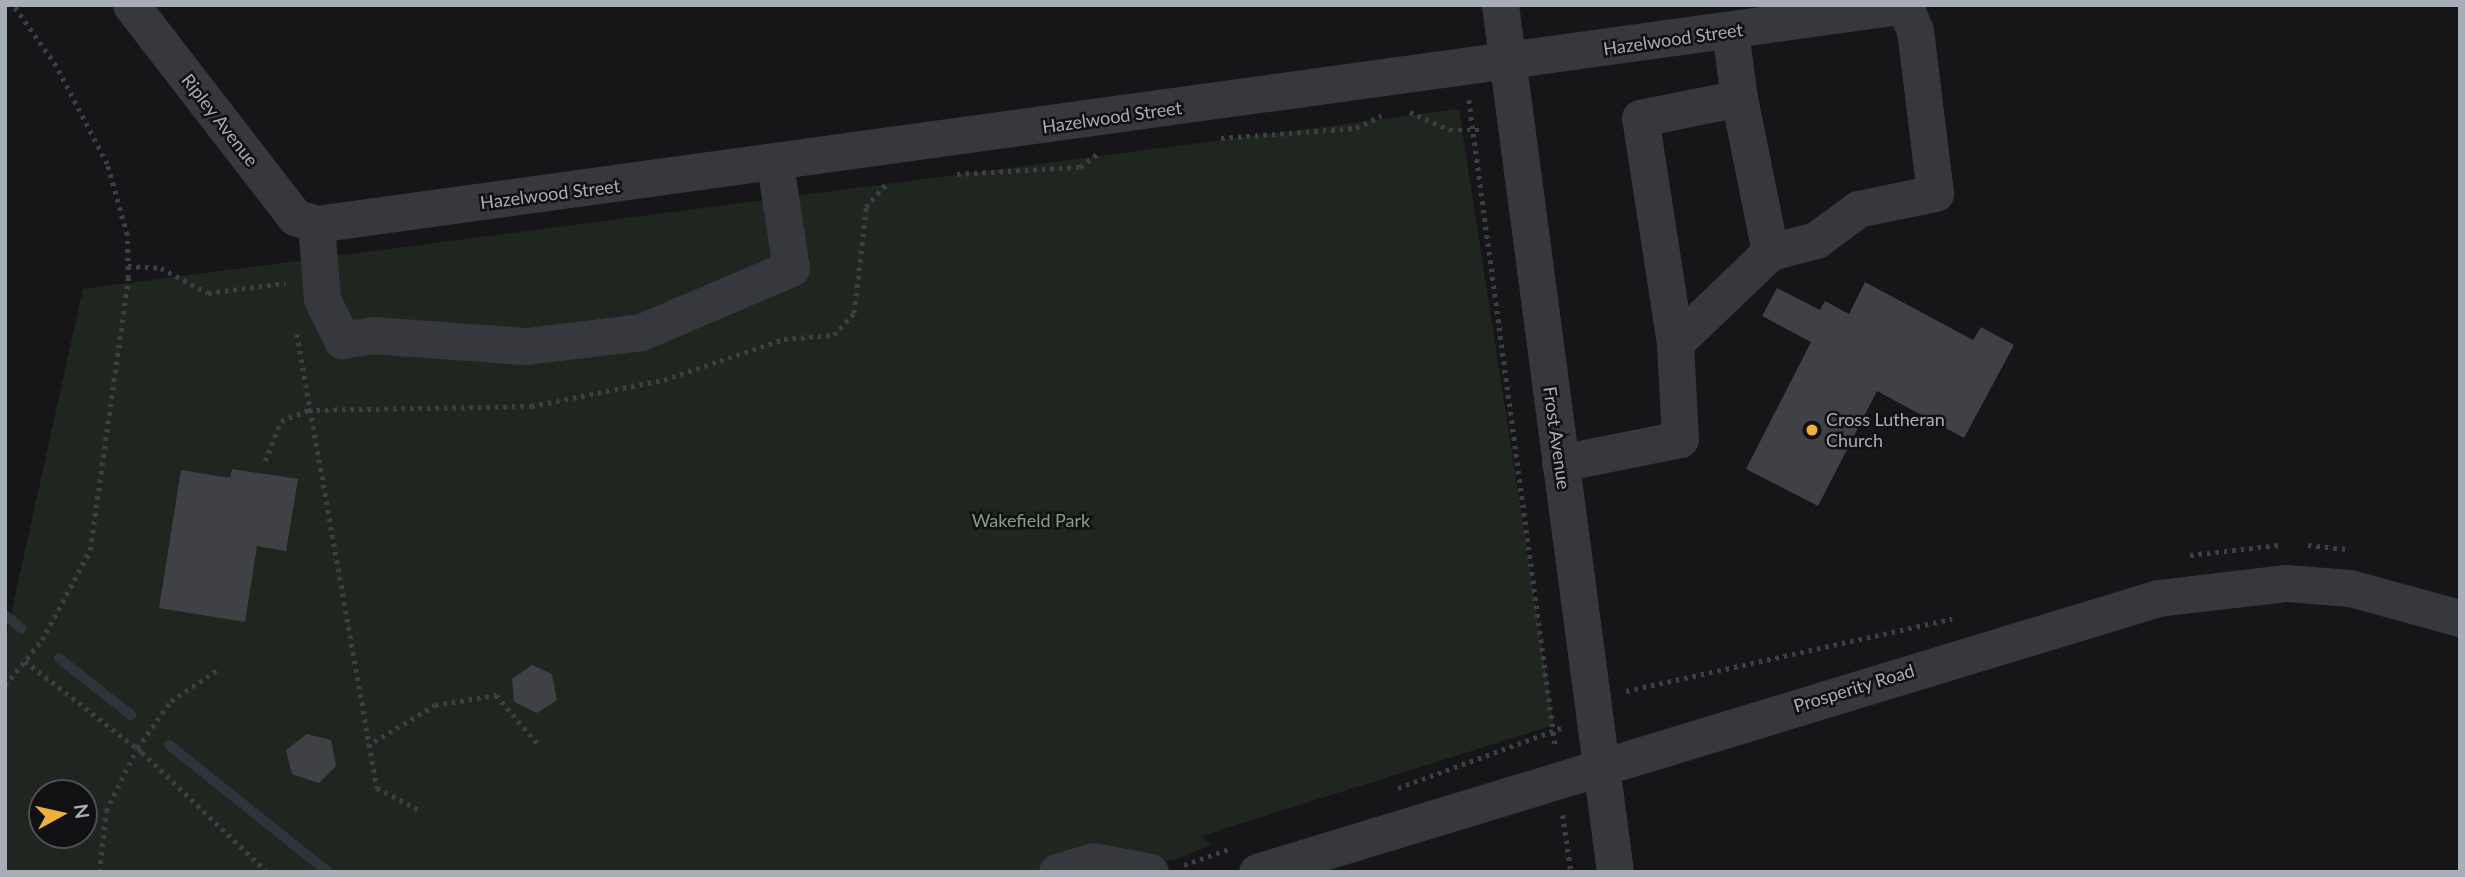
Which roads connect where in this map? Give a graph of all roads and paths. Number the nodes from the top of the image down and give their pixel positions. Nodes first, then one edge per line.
1 (13, 5) edge
2 (131, 5) edge
3 (1500, 5) edge
4 (1906, 5) edge
5 (1730, 31) junction
6 (1507, 62) junction
7 (1468, 68) junction
8 (1739, 98) junction
9 (1398, 112) dead end
10 (1388, 113) dead end
11 (1516, 127) junction
12 (1472, 131) junction
13 (1216, 138) dead end
14 (1107, 147) dead end
15 (775, 165) junction
16 (897, 171) dead end
17 (946, 171) dead end
18 (316, 224) junction
19 (1770, 252) junction
20 (128, 266) junction
21 (288, 271) dead end
22 (289, 283) junction
23 (291, 296) dead end
24 (295, 322) dead end
25 (1675, 343) junction
26 (308, 410) junction
27 (265, 461) dead end
28 (1560, 463) junction
29 (2460, 618) edge
30 (25, 661) junction
31 (220, 668) dead end
32 (5, 685) edge
33 (537, 743) dead end
34 (367, 746) junction
35 (136, 748) junction
36 (1600, 764) junction
37 (1559, 777) junction
38 (419, 810) dead end
39 (99, 872) edge
40 (267, 872) edge
41 (1057, 872) edge
42 (1150, 872) edge
43 (1257, 872) edge
44 (1571, 872) edge
45 (1615, 872) edge

1 - 20 path
2 - 18 street, Ripley Avenue
3 - 6 street, Frost Avenue
4 - 5 street, Hazelwood Street
4 - 19 street
5 - 6 street, Hazelwood Street
5 - 8 street
6 - 7 street, Hazelwood Street
6 - 11 street, Frost Avenue
7 - 12 path
7 - 15 street, Hazelwood Street
8 - 19 street
8 - 25 street
9 - 12 path
10 - 13 path
11 - 12 path
11 - 28 street, Frost Avenue
12 - 37 path
14 - 17 path
15 - 18 street, Hazelwood Street
15 - 18 street
16 - 26 path
19 - 25 street
20 - 22 path
20 - 30 path
21 - 22 path
22 - 23 path
24 - 26 path
25 - 28 street
26 - 27 path
26 - 34 path
28 - 36 street, Frost Avenue
29 - 36 street, Prosperity Road
30 - 32 path
30 - 35 path
31 - 35 path
33 - 34 path
34 - 38 path
35 - 39 path
35 - 40 path
36 - 37 street, Prosperity Road
36 - 45 street, Frost Avenue
37 - 43 street, Prosperity Road
37 - 44 path
41 - 42 street

